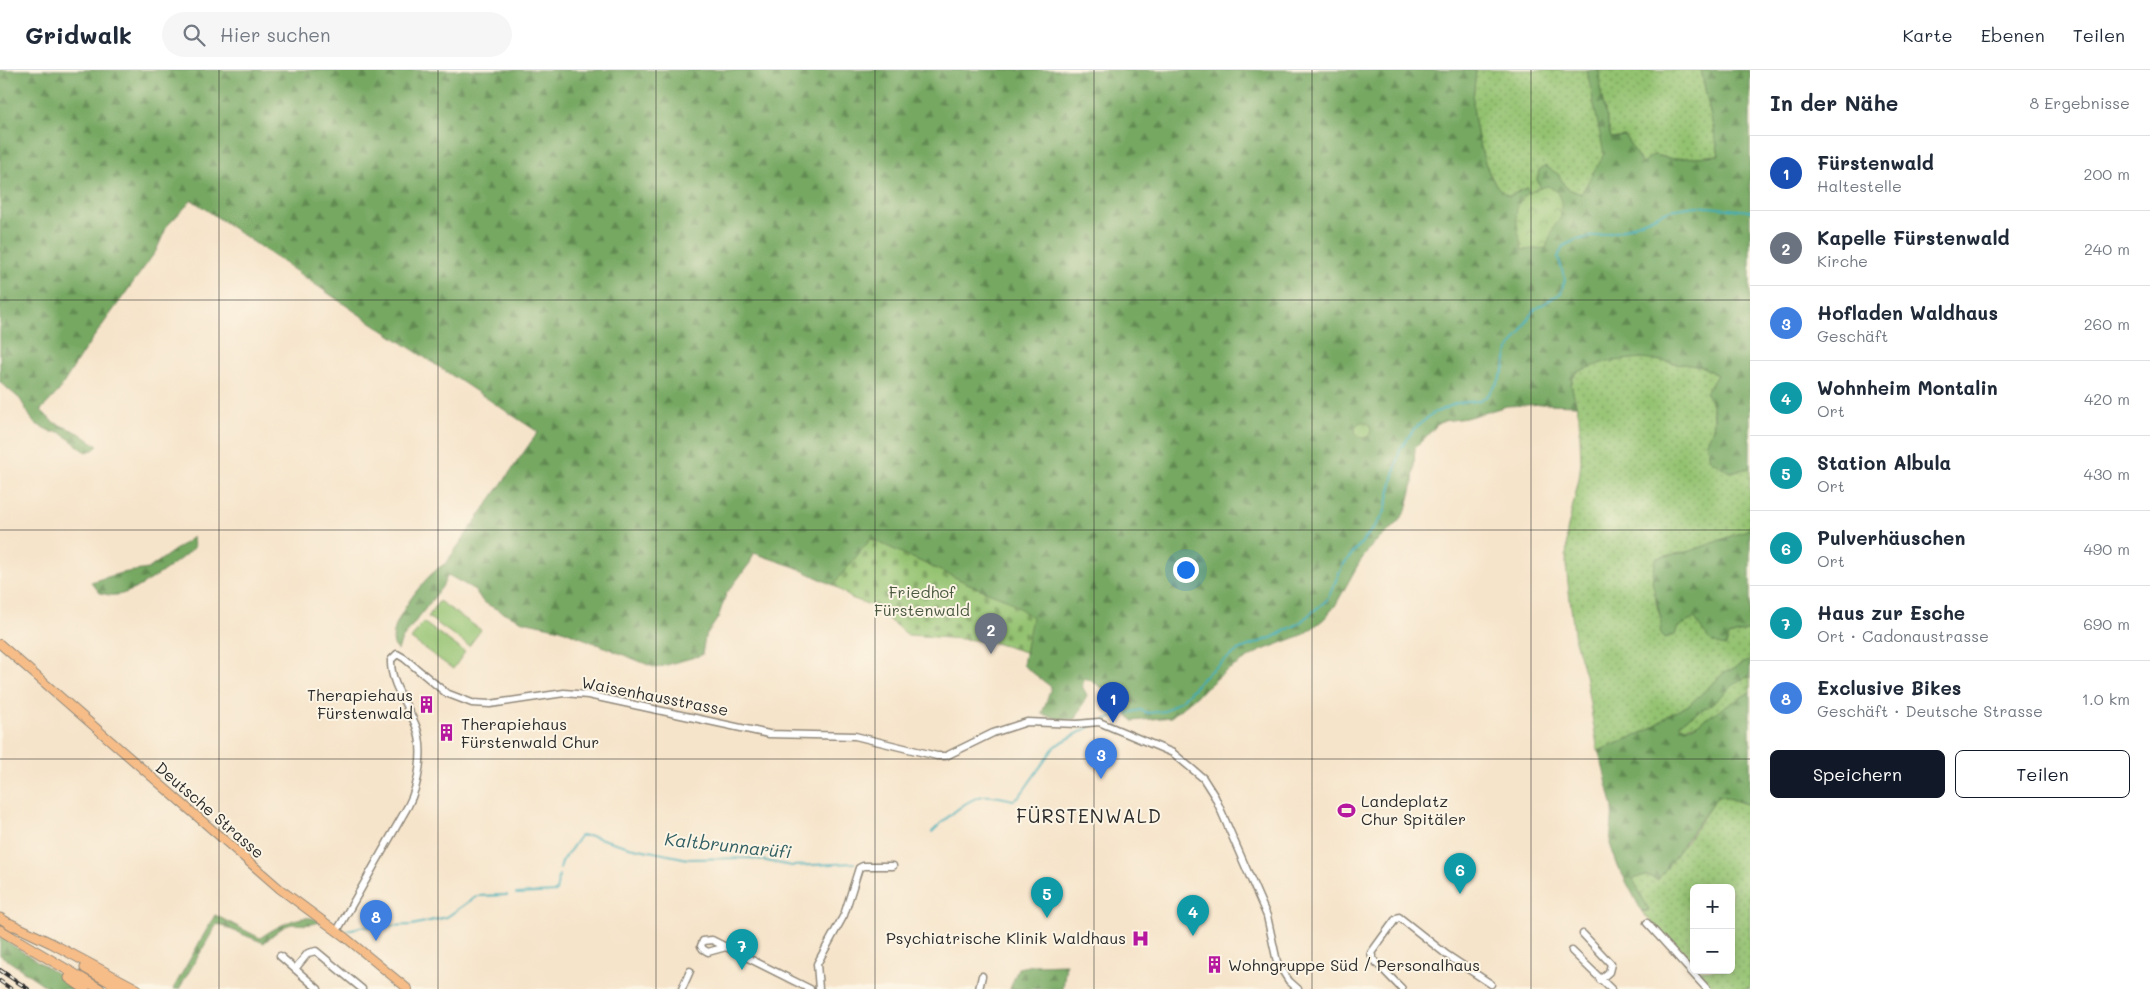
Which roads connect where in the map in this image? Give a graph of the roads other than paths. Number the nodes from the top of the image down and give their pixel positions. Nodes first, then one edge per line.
1 (0, 644) edge
2 (893, 866) dead end
3 (0, 918) edge
4 (8, 923) junction
5 (1647, 923) dead end
6 (0, 930) edge
7 (337, 931) junction
8 (1583, 934) dead end
9 (18, 942) junction
10 (726, 947) dead end
11 (1572, 951) dead end
12 (280, 956) dead end
13 (295, 969) junction
14 (690, 971) dead end
15 (982, 976) dead end
16 (1600, 980) junction
17 (1491, 984) dead end
18 (85, 989) edge
19 (100, 989) edge
20 (122, 989) edge
21 (137, 989) edge
22 (318, 989) edge
23 (362, 989) edge
24 (408, 989) edge
25 (682, 989) edge
26 (810, 989) edge
27 (819, 989) edge
28 (979, 989) edge
29 (1298, 989) edge
30 (1402, 989) edge
31 (1610, 989) edge
32 (1707, 989) edge

1 - 7 main road, Deutsche Strasse
2 - 27 street
3 - 4 highway
4 - 20 highway
4 - 21 highway
5 - 32 street
6 - 9 highway
7 - 24 main road, Deutsche Strasse
7 - 29 street, Waisenhausstrasse
8 - 16 street
9 - 18 highway
9 - 19 highway
10 - 26 street
11 - 16 street
12 - 13 street
13 - 22 street
13 - 23 street
14 - 25 street
15 - 28 street
16 - 31 street
17 - 30 street

